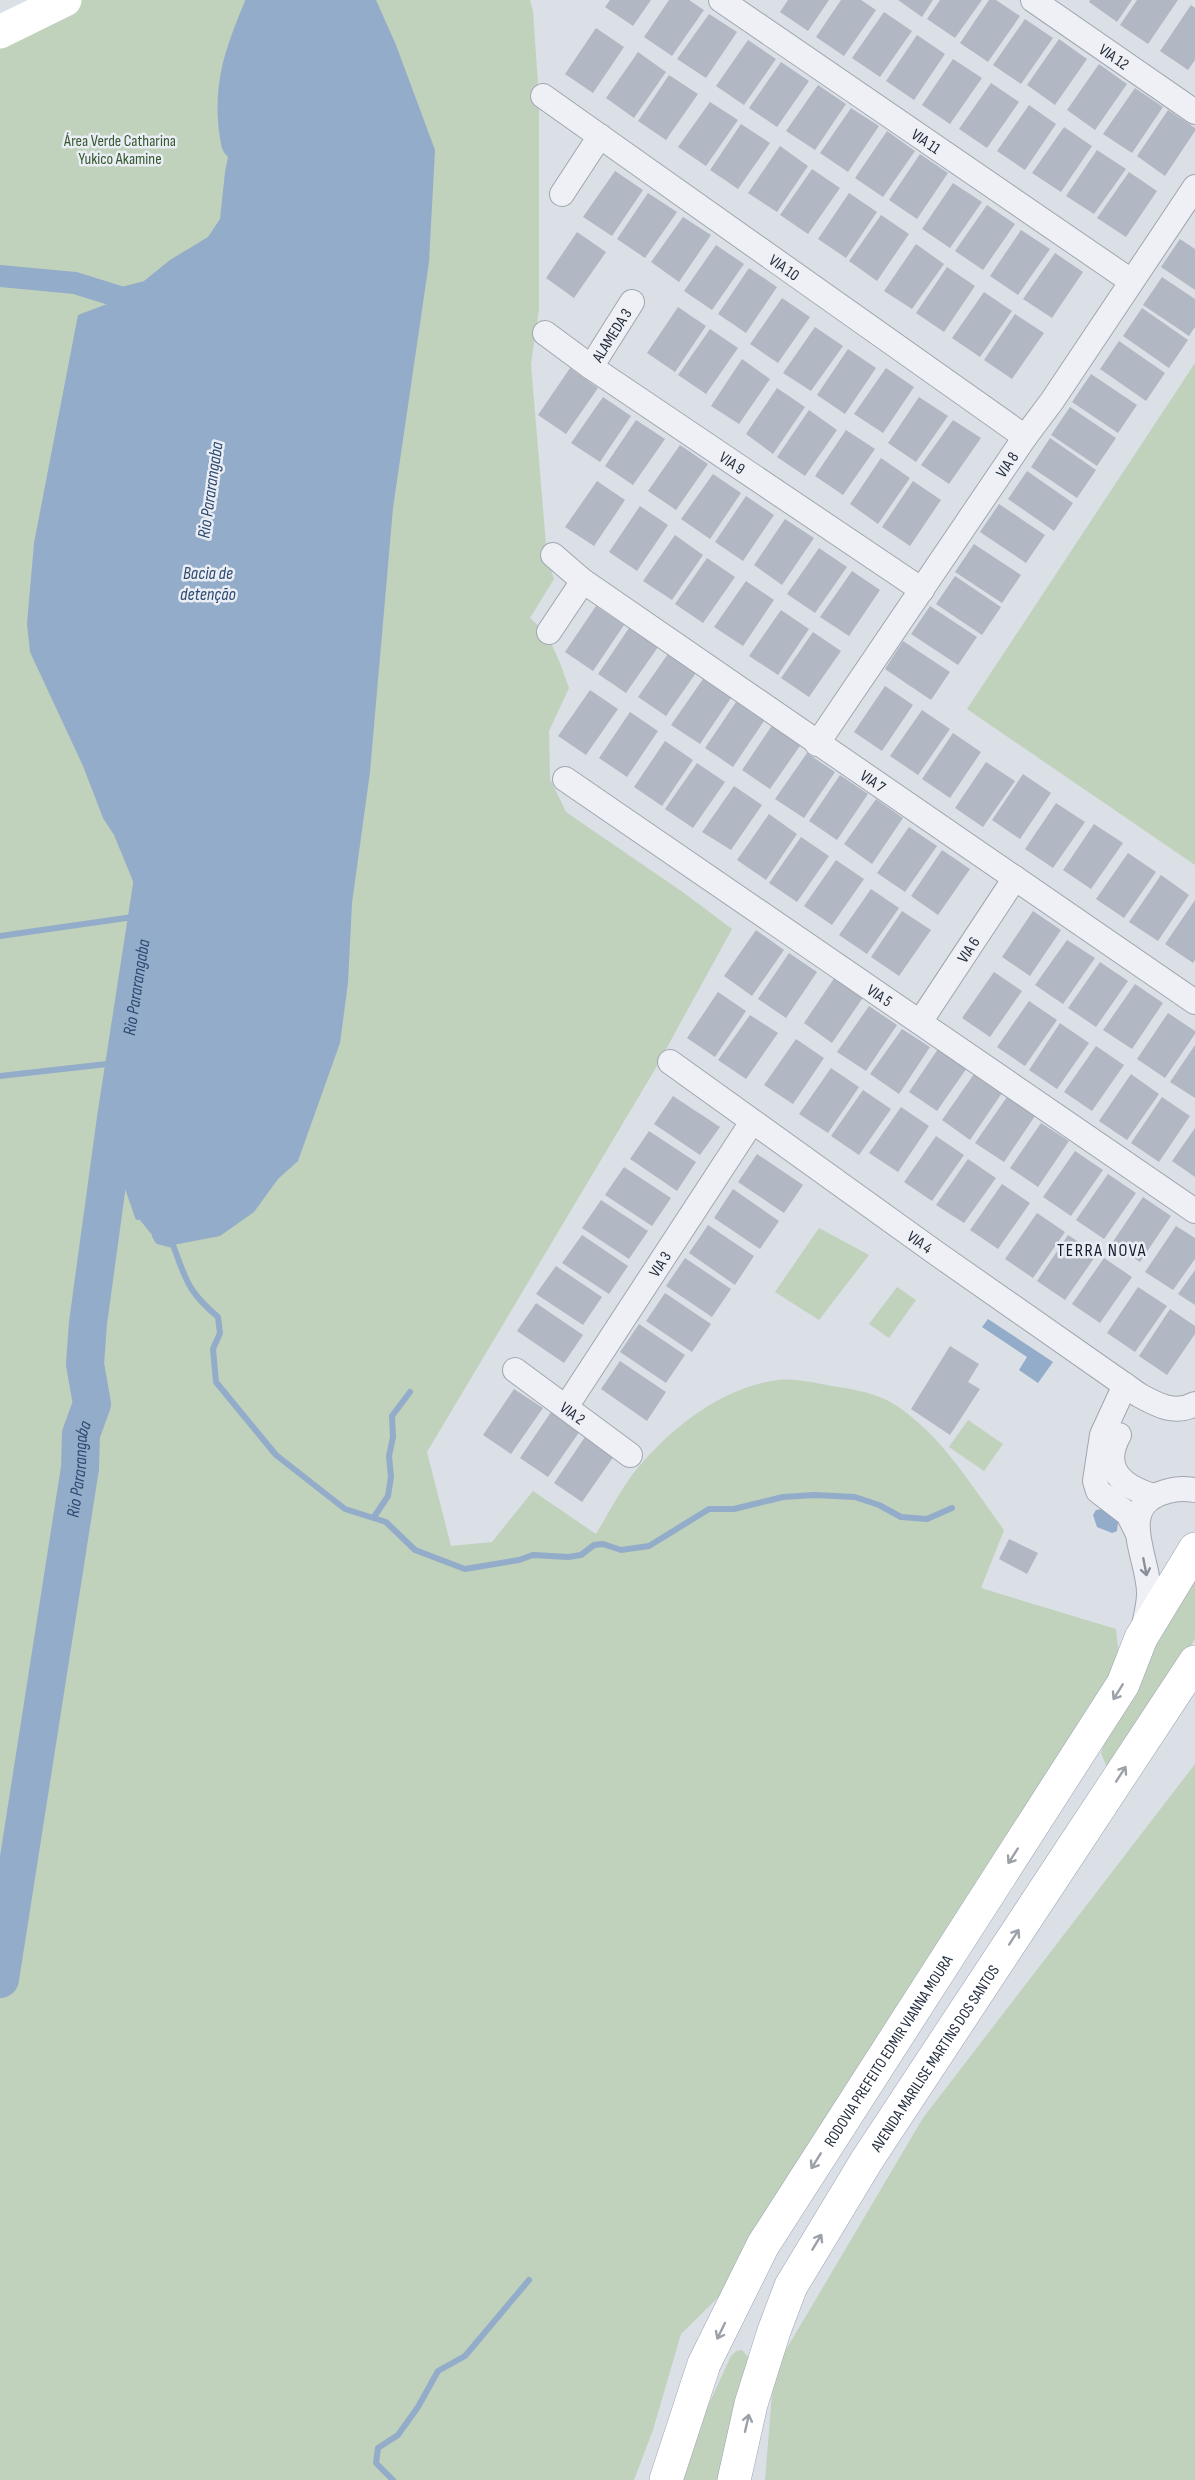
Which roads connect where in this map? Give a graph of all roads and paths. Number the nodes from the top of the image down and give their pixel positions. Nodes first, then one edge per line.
1 (66, 0) edge
2 (721, 0) edge
3 (1033, 0) edge
4 (0, 32) edge
5 (543, 96) dead end
6 (1195, 112) edge
7 (600, 136) junction
8 (1195, 186) edge
9 (562, 194) dead end
10 (1131, 281) junction
11 (632, 302) dead end
12 (545, 333) dead end
13 (591, 367) junction
14 (1025, 437) junction
15 (553, 555) dead end
16 (583, 581) junction
17 (922, 590) junction
18 (549, 632) dead end
19 (817, 744) junction
20 (565, 779) dead end
21 (1015, 878) junction
22 (1195, 1002) edge
23 (920, 1022) junction
24 (670, 1062) dead end
25 (752, 1122) junction
26 (1195, 1211) edge
27 (515, 1370) dead end
28 (1132, 1390) junction
29 (1185, 1406) edge
30 (566, 1407) junction
31 (630, 1455) dead end
32 (1195, 1490) edge
33 (1154, 1496) junction
34 (1138, 1534) junction
35 (1195, 1549) edge
36 (1141, 1638) junction
37 (1195, 1662) edge
38 (666, 2480) edge
39 (734, 2480) edge

1 - 4 main road
2 - 10 street, VIA 11
3 - 6 street, VIA 12
5 - 7 street, VIA 10
7 - 9 street
7 - 14 street, VIA 10
8 - 10 street, VIA 8
10 - 14 street, VIA 8
11 - 13 street, ALAMEDA 3
12 - 13 street, VIA 9
13 - 17 street, VIA 9
14 - 17 street, VIA 8
15 - 16 street, VIA 7
16 - 18 street
16 - 19 street, VIA 7
17 - 19 street, VIA 8
19 - 21 street, VIA 7
20 - 23 street, VIA 5
21 - 22 street, VIA 7
21 - 23 street, VIA 6
23 - 26 street, VIA 5
24 - 25 street, VIA 4
25 - 28 street, VIA 4
25 - 30 street, VIA 3
27 - 30 street, VIA 2
28 - 29 street, VIA 4
28 - 33 street
28 - 34 street
30 - 31 street, VIA 2
32 - 33 street
33 - 34 street
34 -> 36 street
35 - 36 main road
36 -> 38 main road, RODOVIA PREFEITO EDMIR VIANNA MOURA
39 -> 37 main road, AVENIDA MARILISE MARTINS DOS SANTOS

